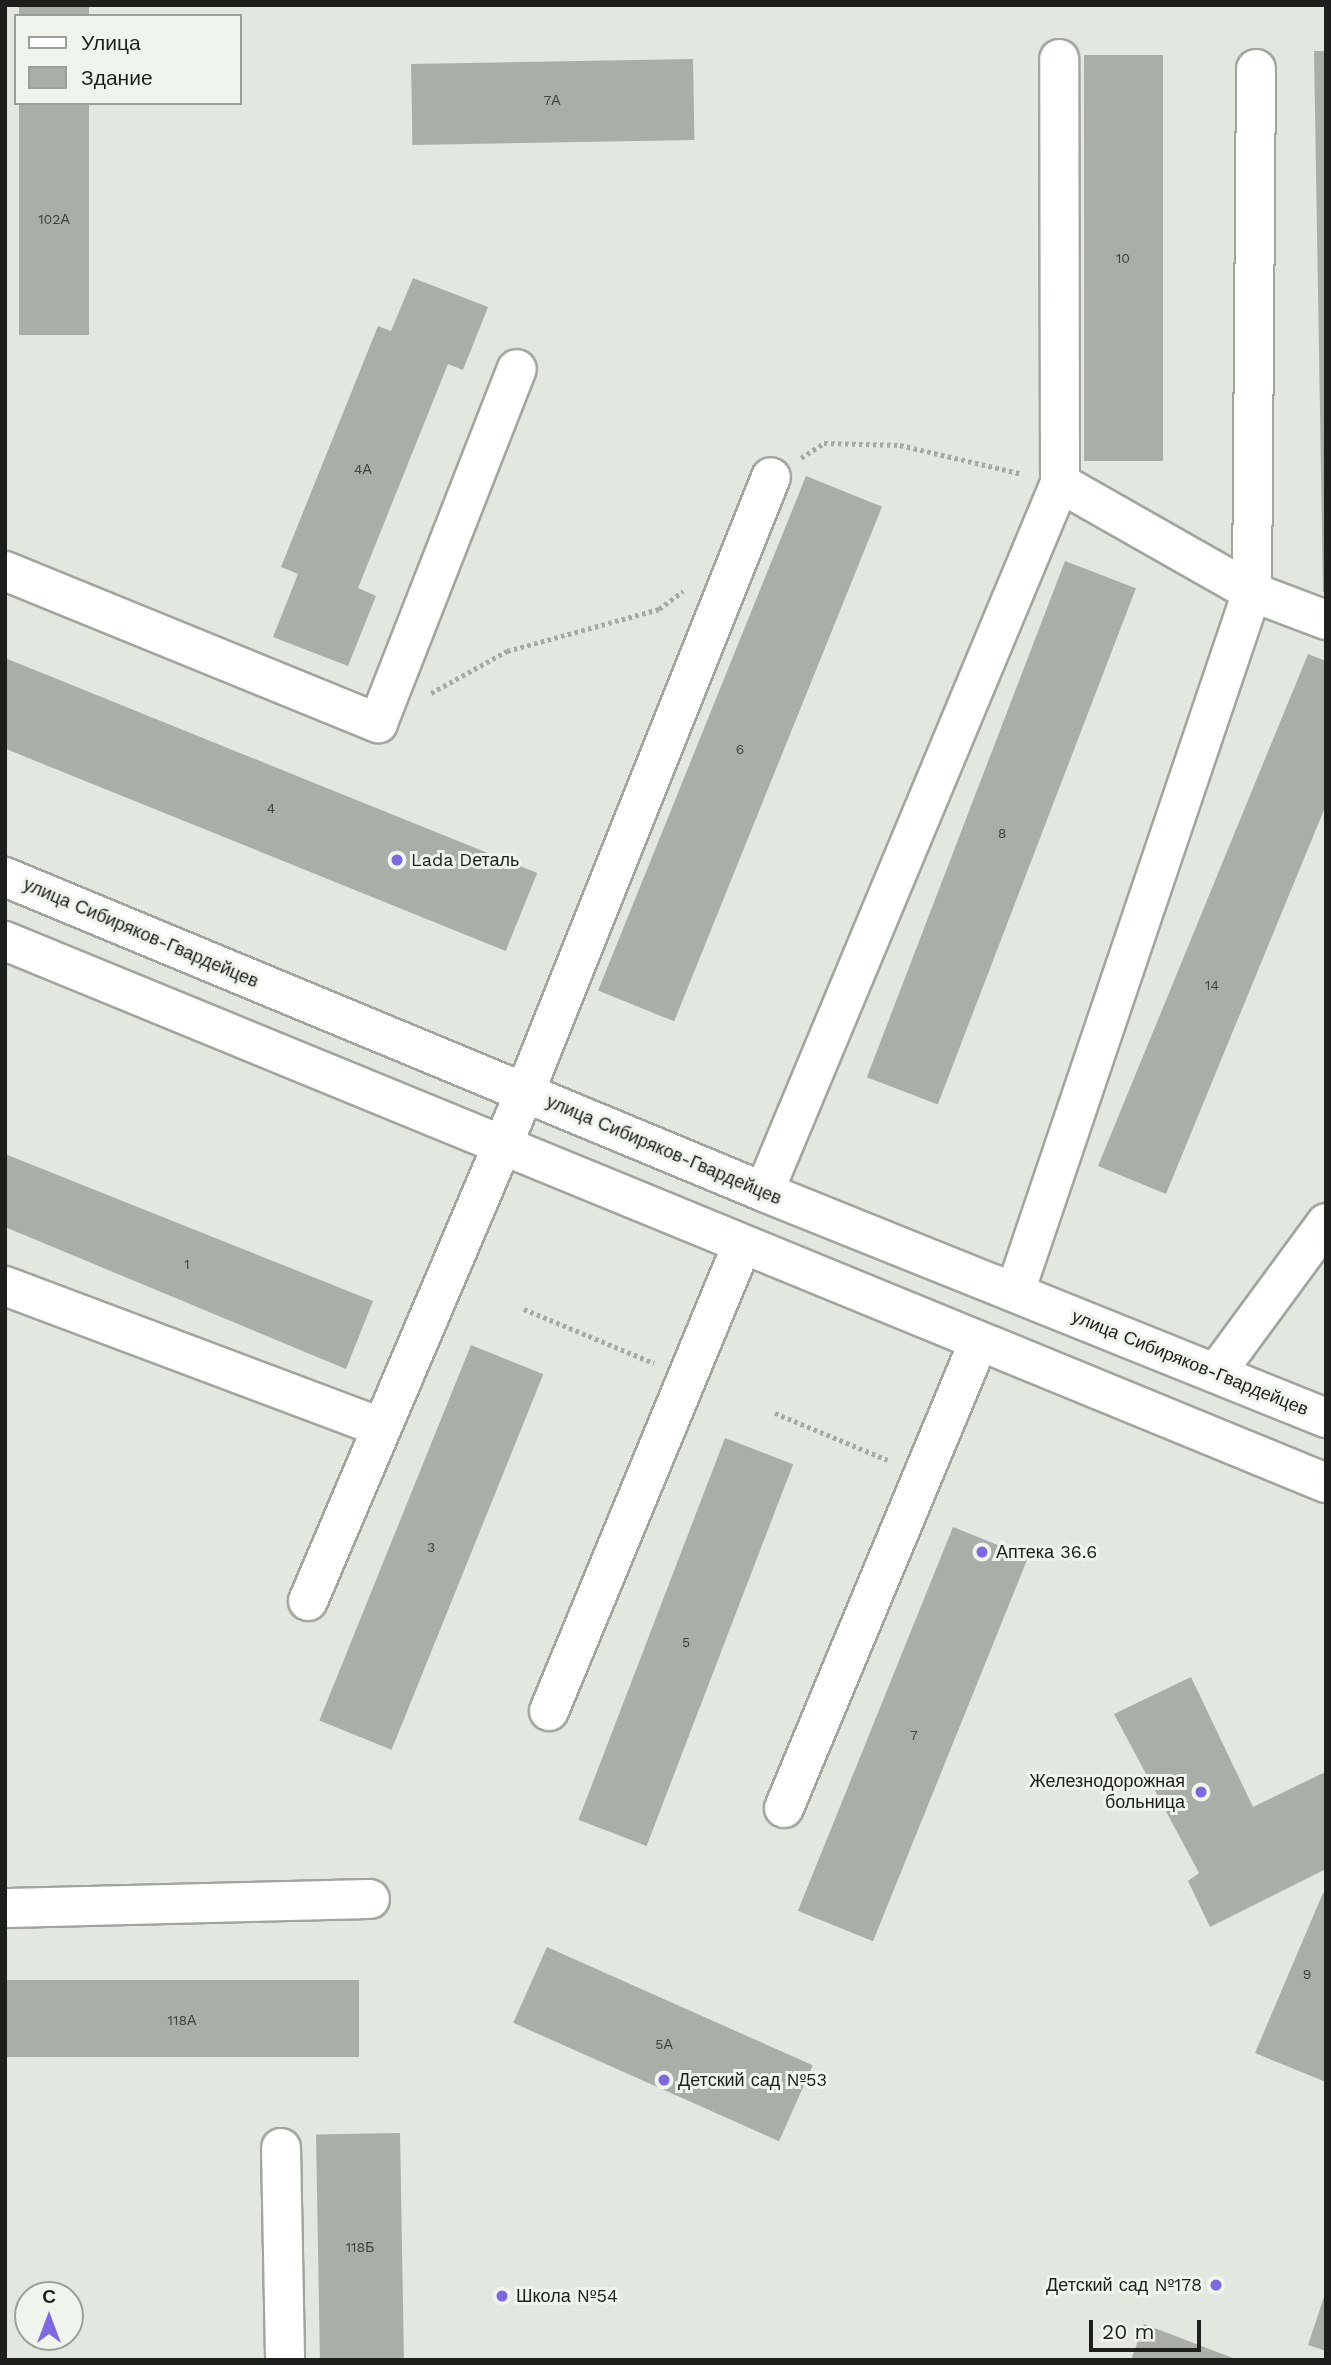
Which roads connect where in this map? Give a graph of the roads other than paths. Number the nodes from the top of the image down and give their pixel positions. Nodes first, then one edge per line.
1 (1059, 59) dead end
2 (1256, 69) dead end
3 (517, 369) dead end
4 (771, 477) road end
5 (1060, 483) junction
6 (5, 571) edge
7 (1252, 592) junction
8 (1326, 620) edge
9 (5, 877) edge
10 (5, 941) edge
11 (525, 1092) junction
12 (501, 1145) junction
13 (764, 1192) junction
14 (1326, 1223) edge
15 (742, 1245) junction
16 (5, 1286) edge
17 (1015, 1292) junction
18 (979, 1341) junction
19 (1216, 1373) junction
20 (1326, 1418) edge
21 (380, 1427) junction
22 (1326, 1483) edge
23 (308, 1601) dead end
24 (549, 1711) dead end
25 (784, 1808) dead end
26 (370, 1899) dead end
27 (5, 1908) edge
28 (281, 2148) dead end
29 (285, 2360) edge

1 - 5 main road
2 - 7 main road
3 - 6 main road
4 - 11 main road
5 - 7 main road
5 - 13 main road
7 - 8 main road
7 - 17 main road
9 - 11 main road, улица Сибиряков-Гвардейцев
10 - 12 main road
11 - 12 main road
11 - 13 main road, улица Сибиряков-Гвардейцев
12 - 15 main road
12 - 21 main road
13 - 17 main road, улица Сибиряков-Гвардейцев
14 - 19 main road
15 - 18 main road
15 - 24 main road
16 - 21 main road
17 - 19 main road, улица Сибиряков-Гвардейцев
18 - 22 main road
18 - 25 main road
19 - 20 main road, улица Сибиряков-Гвардейцев
21 - 23 main road
26 - 27 main road
28 - 29 main road

